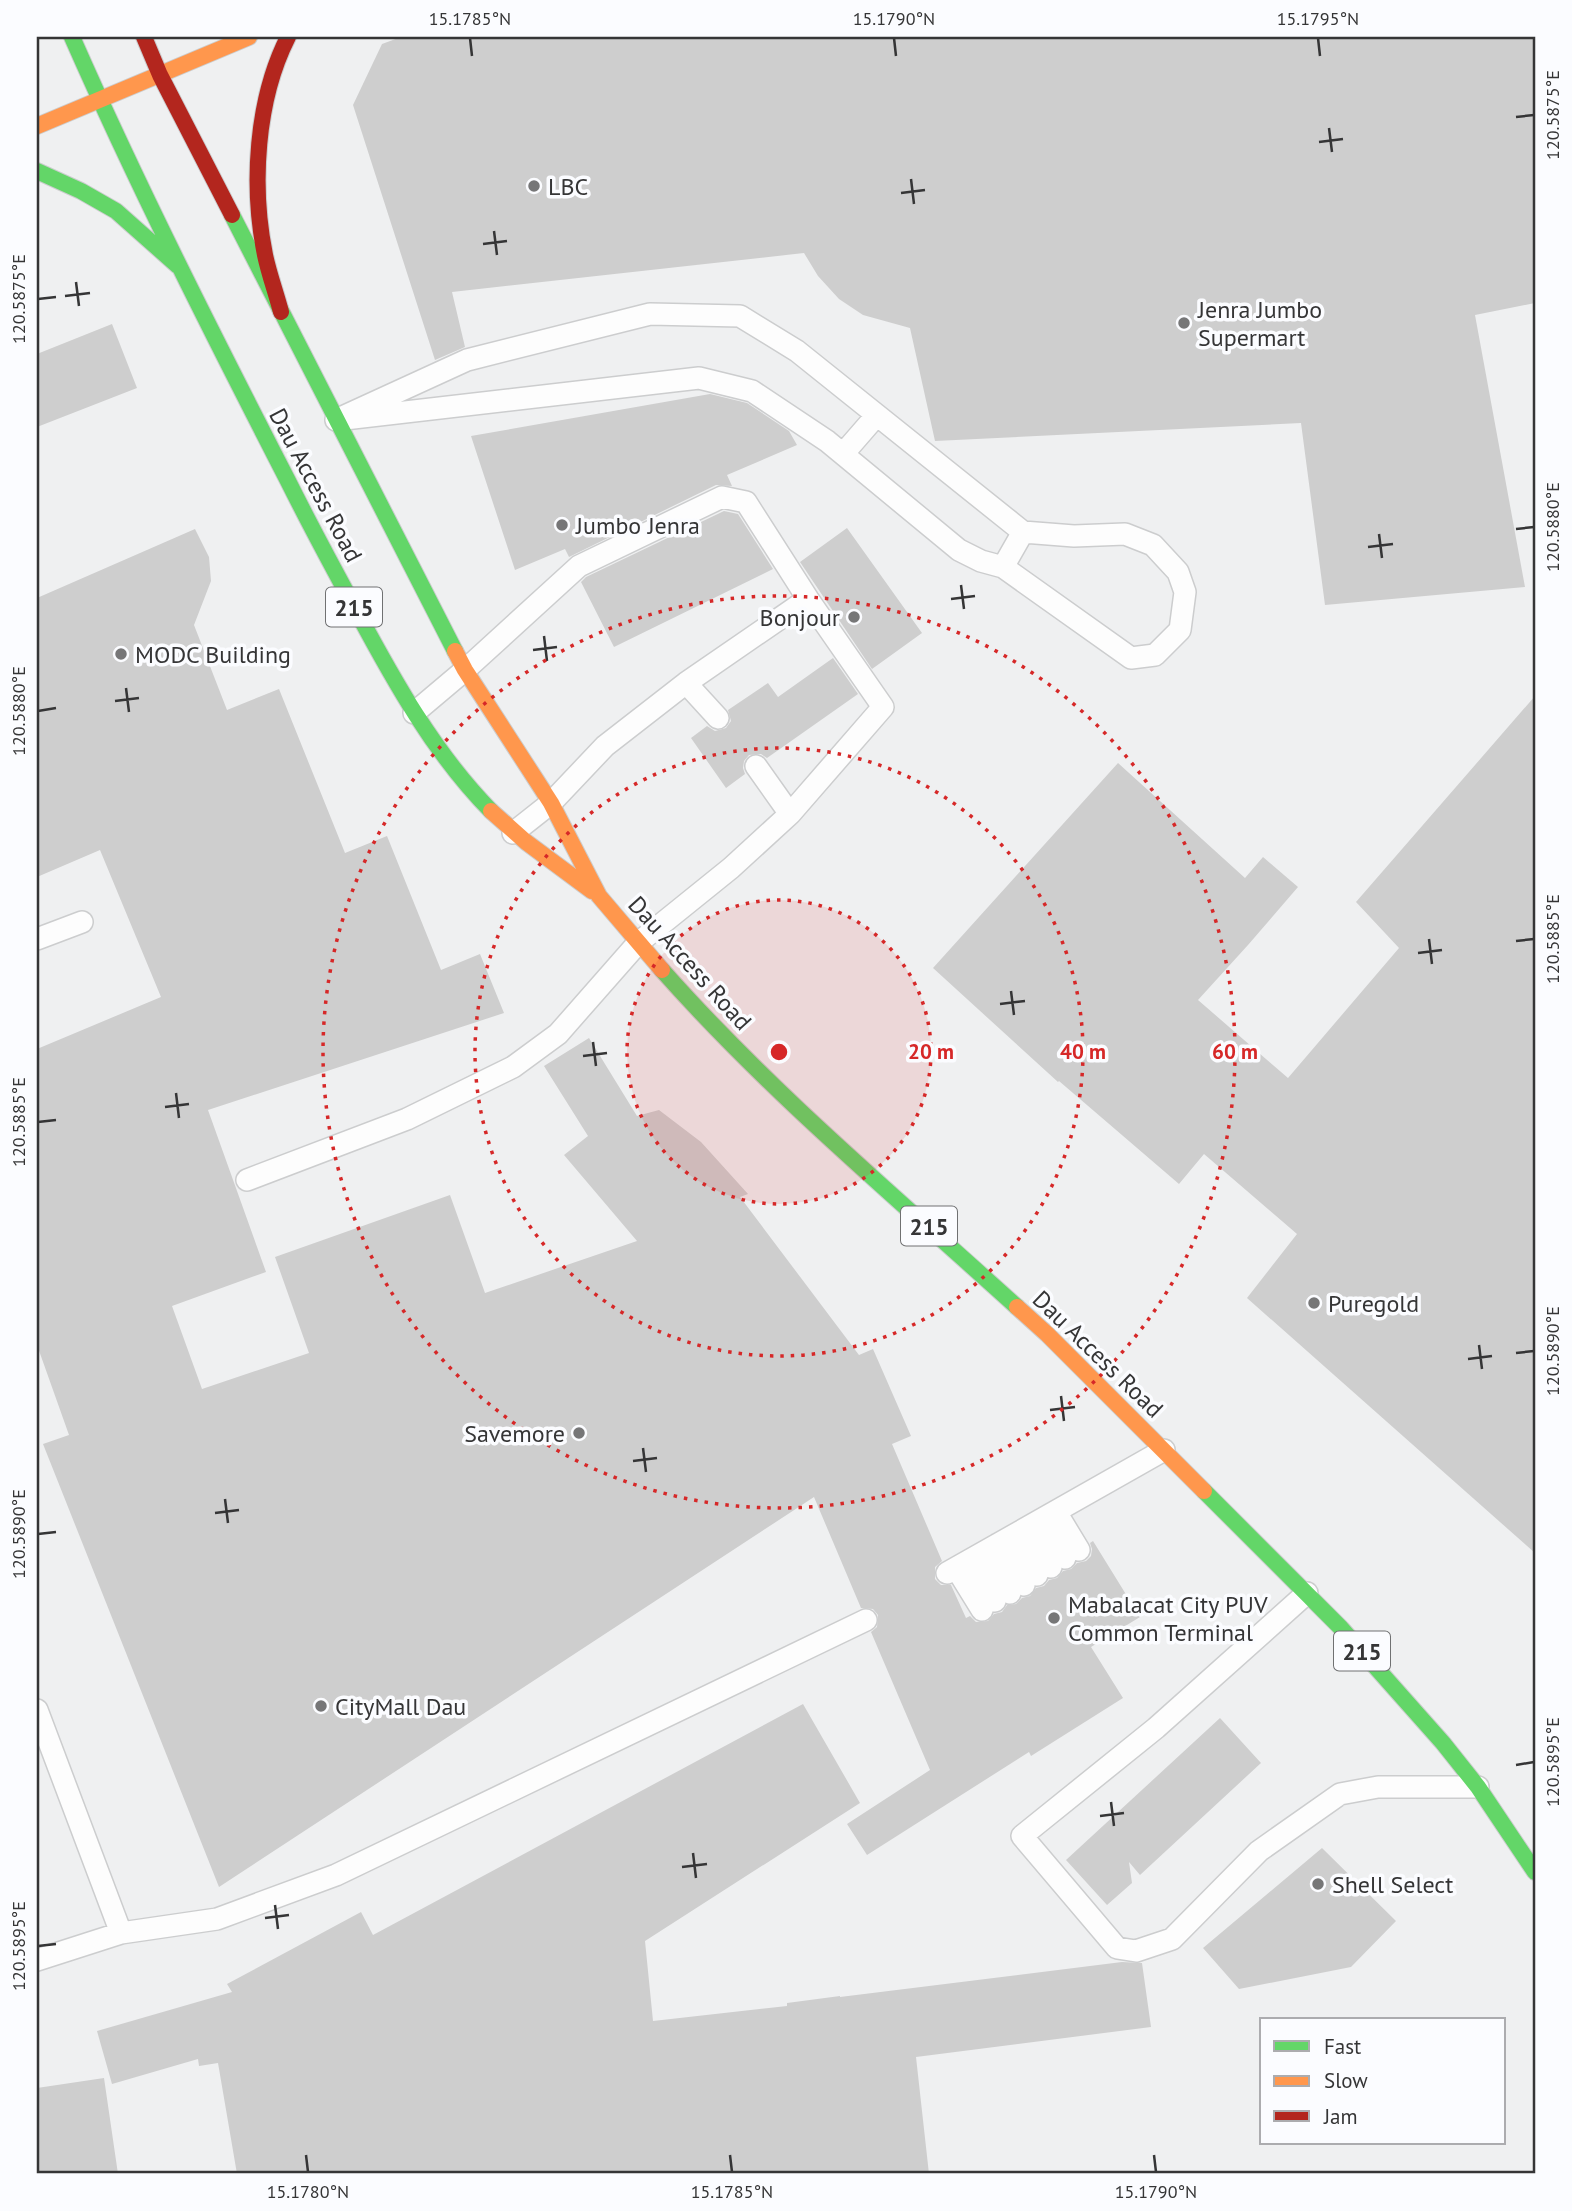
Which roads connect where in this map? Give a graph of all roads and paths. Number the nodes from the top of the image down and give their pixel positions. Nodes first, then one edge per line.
1 (72, 37) edge
2 (144, 37) edge
3 (249, 37) edge
4 (288, 37) edge
5 (160, 75) junction
6 (100, 101) junction
7 (37, 126) edge
8 (37, 171) edge
9 (178, 266) junction
10 (281, 312) junction
11 (876, 416) junction
12 (336, 421) junction
13 (843, 454) junction
14 (1023, 532) junction
15 (1003, 568) junction
16 (808, 599) junction
17 (465, 670) junction
18 (686, 683) junction
19 (414, 713) junction
20 (718, 718) dead end
21 (756, 766) dead end
22 (551, 803) junction
23 (790, 814) junction
24 (513, 834) junction
25 (599, 896) junction
26 (82, 922) dead end
27 (37, 939) edge
28 (638, 943) junction
29 (247, 1180) dead end
30 (1164, 1450) junction
31 (999, 1544) junction
32 (1030, 1580) junction
33 (1307, 1592) junction
34 (866, 1619) dead end
35 (37, 1710) edge
36 (1478, 1787) junction
37 (1535, 1872) edge
38 (121, 1933) junction
39 (37, 1960) edge

1 - 6 main road, Dau Access Road / 215
2 - 5 main road, Dau Access Road / 215
3 - 5 main road
4 - 10 main road
5 - 6 main road
5 - 10 main road, Dau Access Road / 215
6 - 7 main road
6 - 9 main road, Dau Access Road / 215
8 - 9 main road
9 - 19 main road, Dau Access Road / 215
10 - 12 main road, Dau Access Road / 215
11 - 12 lane
11 - 13 lane
11 - 14 lane
12 - 13 lane
12 - 17 main road, Dau Access Road / 215
13 - 15 lane
14 - 15 lane
14 - 15 lane
16 - 17 lane
16 - 18 lane
16 - 23 lane
17 - 19 lane
17 - 22 main road, Dau Access Road / 215
18 - 20 lane
18 - 22 lane
19 - 24 main road, Dau Access Road / 215
21 - 23 lane
22 - 24 lane
22 - 25 main road, Dau Access Road / 215
23 - 28 lane
24 - 25 main road, Dau Access Road / 215
25 - 28 main road, Dau Access Road / 215
26 - 27 lane
28 - 29 lane
28 - 30 main road, Dau Access Road / 215
30 - 31 lane
30 - 33 main road, Dau Access Road / 215
31 - 32 lane
31 - 32 lane
31 - 32 lane
31 - 32 lane
33 - 36 main road, Dau Access Road / 215
33 - 36 lane
34 - 38 lane
35 - 38 lane
36 - 37 main road, Dau Access Road / 215
38 - 39 lane

